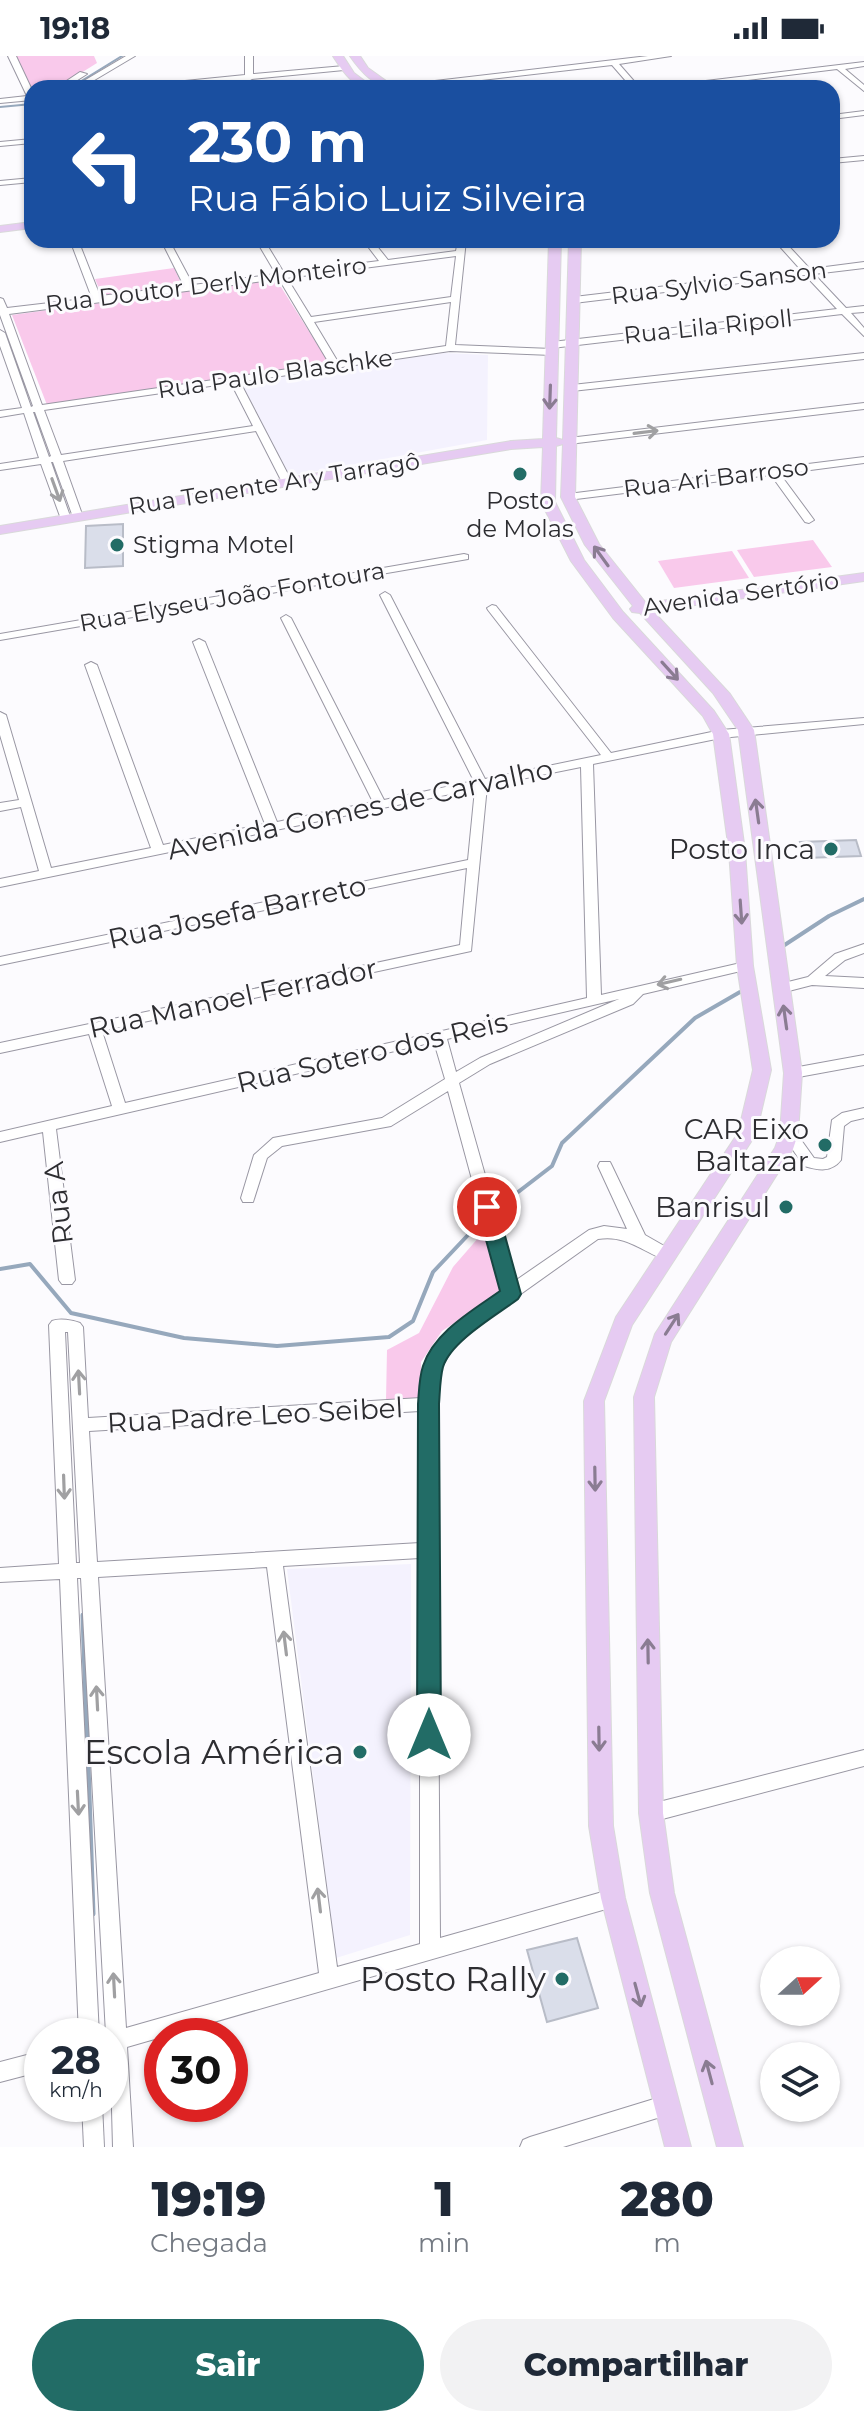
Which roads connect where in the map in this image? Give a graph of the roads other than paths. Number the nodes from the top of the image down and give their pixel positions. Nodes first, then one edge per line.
1 (12, 56) edge
2 (114, 56) edge
3 (131, 56) edge
4 (249, 56) edge
5 (338, 56) edge
6 (355, 56) edge
7 (667, 56) edge
8 (614, 62) junction
9 (851, 67) edge
10 (347, 72) junction
11 (864, 79) edge
12 (74, 80) edge
13 (90, 80) edge
14 (256, 80) edge
15 (275, 80) edge
16 (358, 80) edge
17 (380, 80) edge
18 (460, 80) edge
19 (629, 80) edge
20 (735, 80) edge
21 (762, 80) edge
22 (24, 87) edge
23 (864, 89) edge
24 (0, 101) edge
25 (24, 104) edge
26 (24, 106) edge
27 (0, 111) edge
28 (864, 113) edge
29 (840, 116) edge
30 (24, 142) edge
31 (0, 144) edge
32 (864, 158) edge
33 (840, 160) edge
34 (24, 181) edge
35 (0, 183) edge
36 (24, 220) edge
37 (0, 222) edge
38 (24, 226) edge
39 (0, 229) edge
40 (77, 248) edge
41 (169, 248) edge
42 (265, 248) edge
43 (374, 248) edge
44 (461, 248) edge
45 (555, 248) edge
46 (575, 248) edge
47 (786, 248) edge
48 (461, 253) junction
49 (385, 262) junction
50 (864, 265) edge
51 (808, 272) junction
52 (281, 276) junction
53 (190, 288) junction
54 (97, 299) junction
55 (456, 299) junction
56 (574, 300) junction
57 (1, 308) edge
58 (864, 309) edge
59 (844, 311) junction
60 (307, 320) junction
61 (0, 333) edge
62 (864, 333) edge
63 (572, 342) junction
64 (450, 348) junction
65 (552, 348) junction
66 (864, 356) edge
67 (21, 359) junction
68 (5, 361) edge
69 (335, 365) junction
70 (234, 380) junction
71 (572, 388) junction
72 (864, 406) edge
73 (39, 409) junction
74 (27, 411) junction
75 (0, 414) edge
76 (259, 428) junction
77 (569, 441) junction
78 (549, 442) junction
79 (58, 458) junction
80 (45, 460) junction
81 (864, 460) edge
82 (0, 467) edge
83 (773, 471) junction
84 (287, 482) junction
85 (568, 497) junction
86 (72, 518) junction
87 (809, 520) dead end
88 (0, 530) edge
89 (464, 557) dead end
90 (864, 577) edge
91 (385, 595) dead end
92 (492, 608) dead end
93 (645, 608) junction
94 (618, 612) junction
95 (286, 618) dead end
96 (0, 637) edge
97 (199, 642) dead end
98 (91, 665) dead end
99 (0, 715) edge
100 (864, 721) edge
101 (746, 730) junction
102 (721, 734) junction
103 (608, 757) junction
104 (587, 762) junction
105 (481, 784) junction
106 (27, 802) junction
107 (380, 805) junction
108 (0, 807) edge
109 (273, 828) junction
110 (158, 850) junction
111 (473, 863) junction
112 (46, 873) junction
113 (1, 882) edge
114 (864, 948) edge
115 (0, 961) edge
116 (746, 969) junction
117 (812, 980) junction
118 (864, 983) edge
119 (781, 988) junction
120 (639, 989) junction
121 (594, 999) junction
122 (94, 1027) junction
123 (440, 1038) junction
124 (0, 1048) edge
125 (864, 1060) edge
126 (793, 1073) junction
127 (452, 1081) junction
128 (120, 1109) junction
129 (864, 1113) edge
130 (49, 1126) junction
131 (789, 1134) junction
132 (0, 1137) edge
133 (605, 1166) dead end
134 (248, 1198) dead end
135 (639, 1238) junction
136 (668, 1255) junction
137 (67, 1280) dead end
138 (511, 1294) junction
139 (428, 1404) junction
140 (81, 1425) junction
141 (428, 1550) junction
142 (274, 1559) junction
143 (77, 1569) junction
144 (0, 1575) edge
145 (864, 1758) edge
146 (651, 1813) junction
147 (613, 1898) junction
148 (430, 1950) junction
149 (329, 1978) junction
150 (89, 2018) edge
151 (112, 2018) edge
152 (128, 2037) edge
153 (24, 2066) edge
154 (0, 2072) edge
155 (667, 2105) junction
156 (93, 2122) edge
157 (121, 2122) edge
158 (94, 2147) edge
159 (123, 2147) edge
160 (530, 2147) edge
161 (678, 2147) edge
162 (730, 2147) edge

1 - 22 street
2 - 12 street
3 - 13 street
4 - 14 street
5 - 10 main road
6 - 17 main road
7 - 8 street
8 - 18 street
8 - 19 street
9 - 11 street
9 - 20 street
9 - 21 street
9 - 23 street
10 - 15 street
10 - 16 main road
24 - 25 street
26 - 27 street
28 - 29 street
30 - 31 street
32 - 33 street
34 - 35 street
36 - 37 main road
38 - 39 main road
40 - 54 street
41 - 53 street
42 - 52 street
43 - 49 street
44 - 48 street
45 - 65 main road
46 - 56 main road
47 - 51 street
48 - 49 street, Rua Doutor Derly Monteiro
48 - 55 street
49 - 52 street, Rua Doutor Derly Monteiro
50 - 51 street, Rua Sylvio Sanson
51 - 56 street, Rua Sylvio Sanson
51 - 59 street
52 - 53 street, Rua Doutor Derly Monteiro
52 - 60 street
53 - 54 street, Rua Doutor Derly Monteiro
54 - 57 street, Rua Doutor Derly Monteiro
55 - 60 street
55 - 64 street
56 - 63 main road
57 - 67 street
58 - 59 street, Rua Lila Ripoll
59 - 62 street
59 - 63 street, Rua Lila Ripoll
60 - 69 street
61 - 68 street
63 - 65 street, Rua Lila Ripoll
63 - 71 main road
64 - 65 street, Rua Paulo Blaschke
64 - 69 street, Rua Paulo Blaschke
65 -> 78 main road
66 - 71 street
67 - 68 street
67 - 73 street
68 - 74 street
69 - 70 street, Rua Paulo Blaschke
70 - 73 street, Rua Paulo Blaschke
70 - 76 street
71 - 77 main road
77 -> 72 street
73 - 74 street, Rua Paulo Blaschke
73 - 79 street
74 - 75 street, Rua Paulo Blaschke
74 - 80 street
76 - 79 street
76 - 84 street
77 - 78 main road, Rua Tenente Ary Tarragô
77 - 85 main road
78 - 84 main road, Rua Tenente Ary Tarragô
78 - 94 main road
79 - 80 street
79 - 86 street
80 - 82 street
80 -> 86 street
81 - 83 street, Rua Ari Barroso
83 - 85 street, Rua Ari Barroso
83 - 87 street
84 - 86 main road, Rua Tenente Ary Tarragô
93 -> 85 main road
86 - 88 main road, Rua Tenente Ary Tarragô
89 - 96 street, Rua Elyseu João Fontoura
90 - 93 main road, Avenida Sertório
91 - 105 street
92 - 103 street
93 - 94 main road, Avenida Sertório
93 - 101 main road
94 -> 102 main road
95 - 107 street
97 - 109 street
98 - 110 street
99 - 106 street
100 - 101 street, Avenida Gomes de Carvalho
101 - 102 street, Avenida Gomes de Carvalho
119 -> 101 main road
102 - 103 street, Avenida Gomes de Carvalho
102 -> 116 main road
103 - 104 street, Avenida Gomes de Carvalho
104 - 105 street, Avenida Gomes de Carvalho
104 - 121 street
105 - 107 street, Avenida Gomes de Carvalho
105 - 111 street
106 - 108 street
106 - 112 street
107 - 109 street, Avenida Gomes de Carvalho
109 - 110 street, Avenida Gomes de Carvalho
110 - 112 street, Avenida Gomes de Carvalho
111 - 115 street, Rua Josefa Barreto
111 - 122 street, Rua Manoel Ferrador
112 - 113 street, Avenida Gomes de Carvalho
114 - 117 street
116 -> 120 street, Rua Sotero dos Reis
116 - 136 main road
117 - 118 street
117 - 119 street
126 -> 119 main road
120 - 121 street, Rua Sotero dos Reis
120 - 127 street
121 - 123 street, Rua Sotero dos Reis
122 - 124 street, Rua Manoel Ferrador
122 - 128 street
123 - 127 street
123 - 128 street, Rua Sotero dos Reis
125 - 126 street
126 - 131 main road
127 - 134 street
127 - 138 street
128 - 130 street, Rua Sotero dos Reis
129 - 131 street
130 - 132 street, Rua Sotero dos Reis
130 - 137 street, Rua A
146 -> 131 main road
133 - 135 street
135 - 136 street
135 - 138 street
136 -> 147 main road
138 - 139 street
139 - 140 street, Rua Padre Leo Seibel
139 - 141 street
140 - 143 street
140 -> 143 street
141 - 142 street
141 - 148 street
142 - 143 street
149 -> 142 street
143 - 144 street
143 -> 150 street
151 -> 143 street
145 - 146 street
162 -> 146 main road
147 - 148 street
147 -> 155 main road
148 - 149 street
149 - 152 street
153 - 154 street
155 - 160 street
155 - 161 main road
156 - 158 street
157 - 159 street

